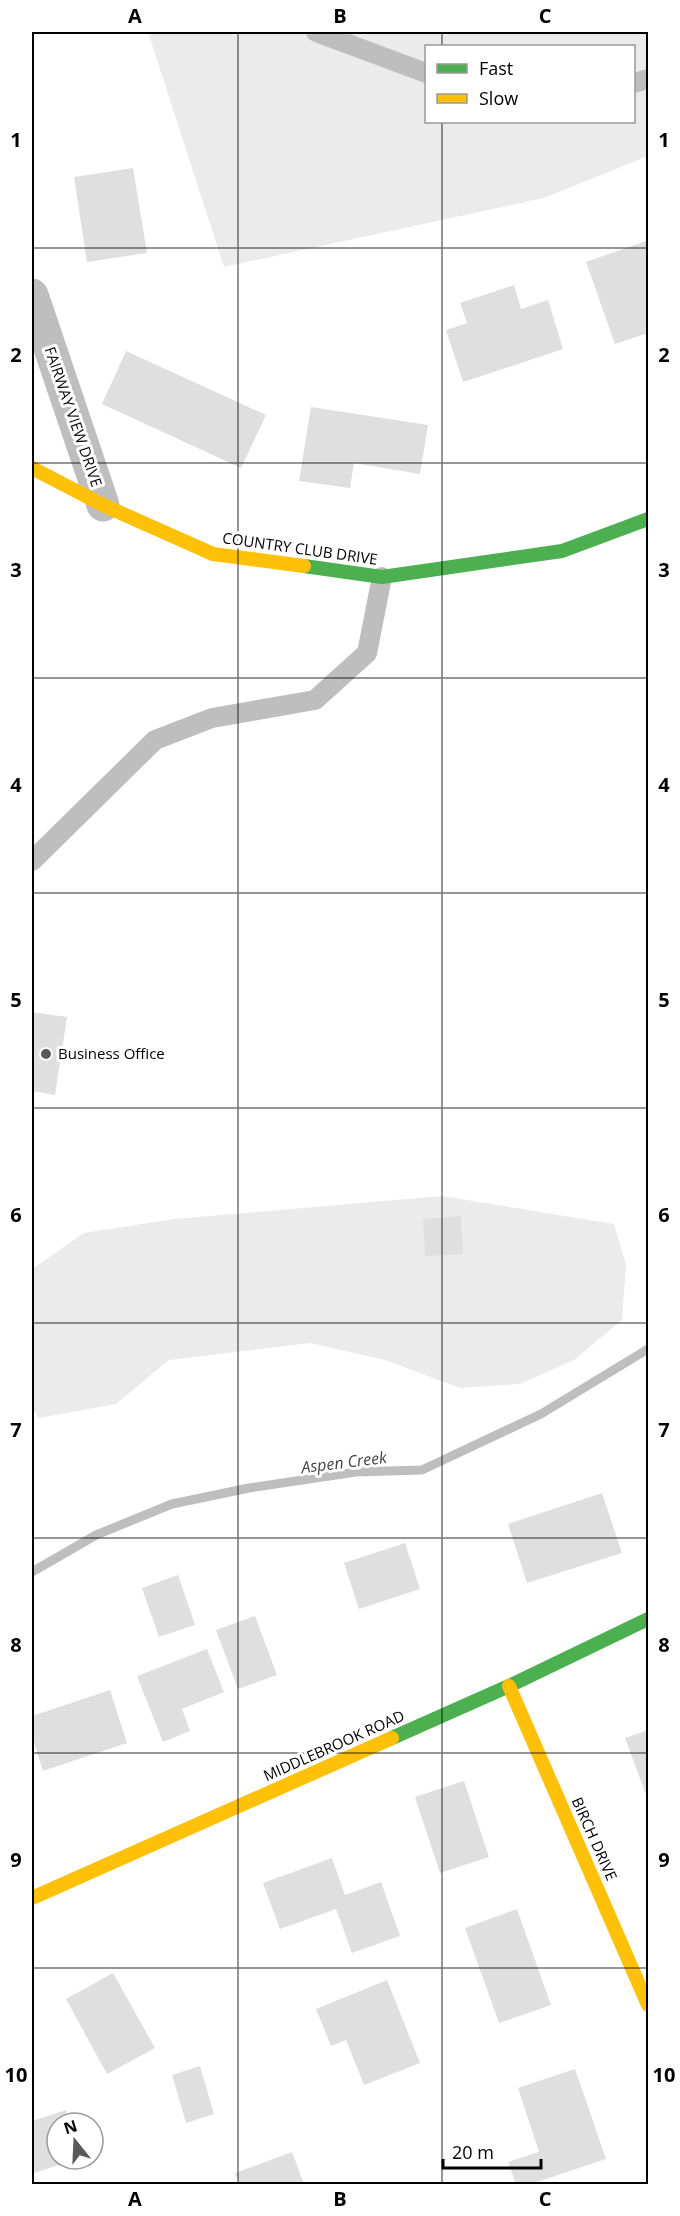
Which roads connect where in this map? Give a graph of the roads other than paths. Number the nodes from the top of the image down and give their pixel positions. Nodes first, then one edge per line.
1 (316, 32) edge
2 (425, 73) edge
3 (32, 295) edge
4 (32, 468) edge
5 (103, 505) junction
6 (648, 519) edge
7 (382, 577) junction
8 (32, 861) edge
9 (648, 1619) edge
10 (509, 1686) junction
11 (32, 1898) edge
12 (648, 2005) edge

1 - 2 lane
3 - 5 street, FAIRWAY VIEW DRIVE
4 - 5 street, COUNTRY CLUB DRIVE
5 - 7 street, COUNTRY CLUB DRIVE
6 - 7 street, COUNTRY CLUB DRIVE
7 - 8 lane
9 - 10 street, MIDDLEBROOK ROAD
10 - 11 street, MIDDLEBROOK ROAD
10 - 12 street, BIRCH DRIVE

